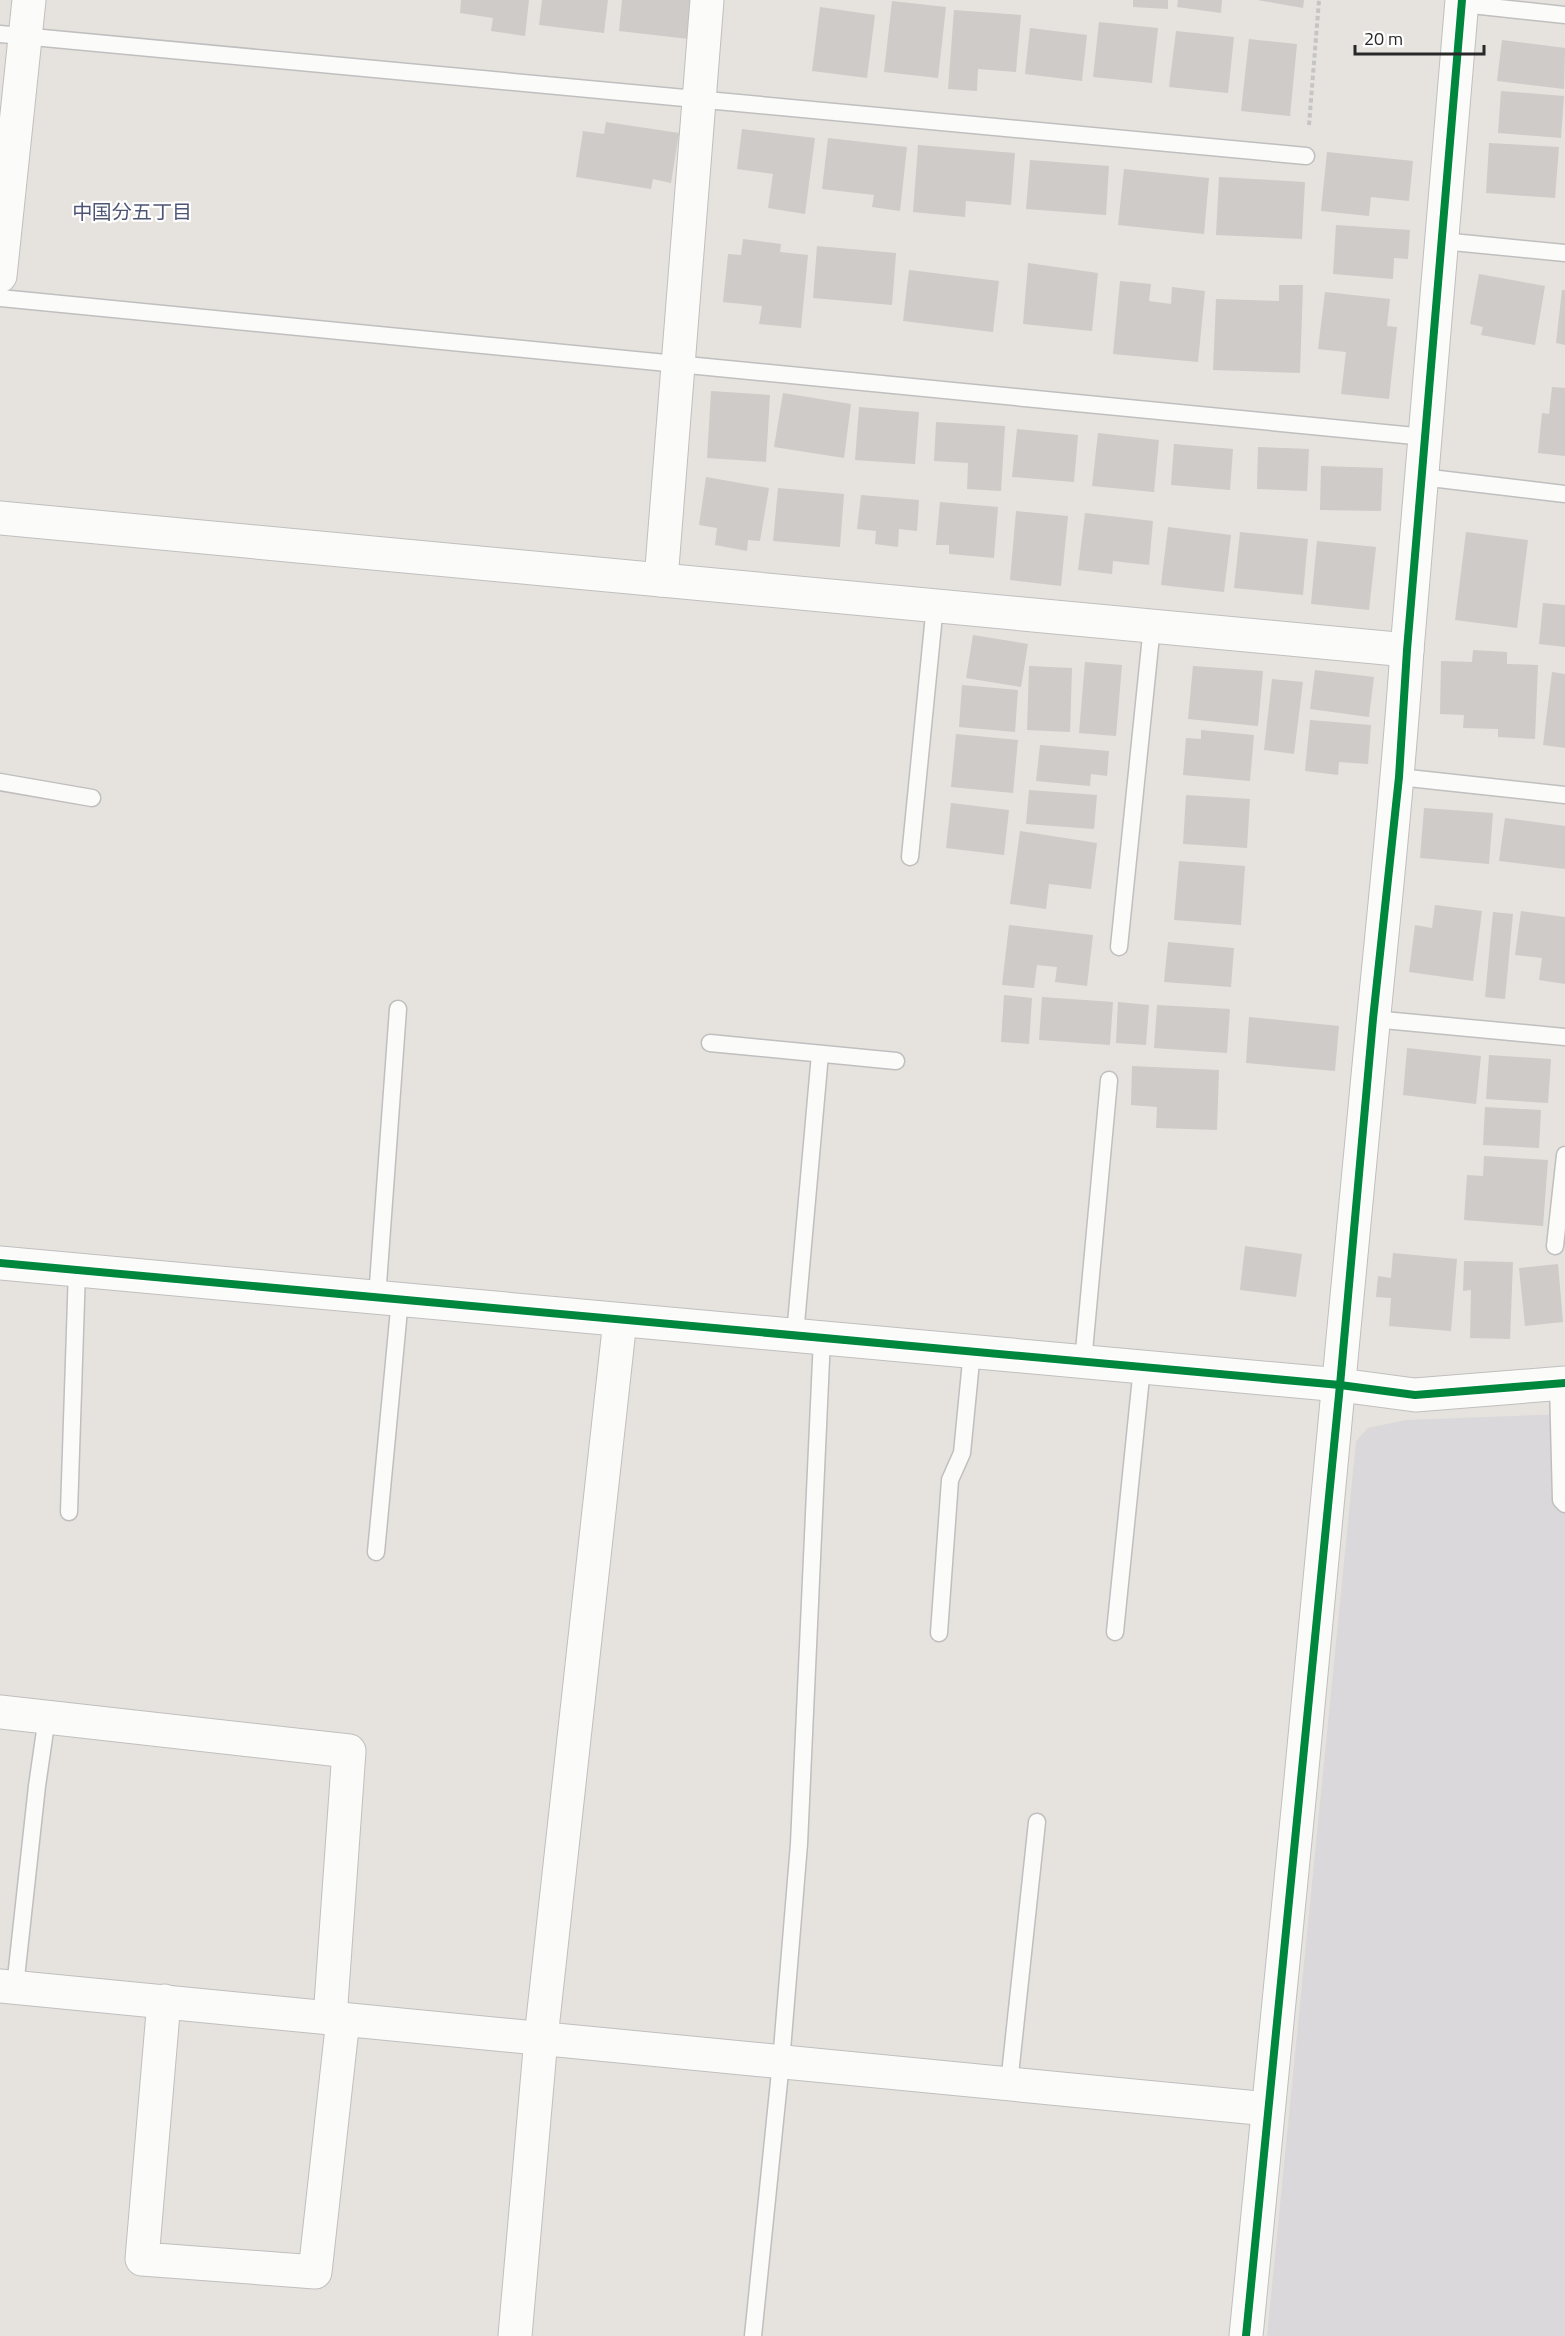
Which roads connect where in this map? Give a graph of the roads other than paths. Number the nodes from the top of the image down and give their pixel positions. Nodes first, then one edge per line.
1 (29, 0) edge
2 (707, 0) edge
3 (1462, 2) edge
4 (1565, 15) edge
5 (12, 35) edge
6 (699, 99) junction
7 (1306, 156) road end
8 (1442, 241) junction
9 (1565, 253) edge
10 (0, 276) edge
11 (0, 298) edge
12 (678, 365) junction
13 (1425, 437) junction
14 (1422, 477) junction
15 (1565, 494) edge
16 (0, 518) edge
17 (661, 580) junction
18 (935, 605) junction
19 (1152, 626) junction
20 (1407, 650) junction
21 (1399, 777) junction
22 (0, 782) edge
23 (1565, 795) edge
24 (92, 798) dead end
25 (909, 857) dead end
26 (1119, 947) dead end
27 (398, 1009) dead end
28 (1373, 1019) junction
29 (1565, 1037) edge
30 (710, 1043) dead end
31 (820, 1054) junction
32 (896, 1061) dead end
33 (1109, 1080) dead end
34 (1565, 1155) edge
35 (1555, 1246) dead end
36 (0, 1263) edge
37 (77, 1270) junction
38 (389, 1299) junction
39 (620, 1320) junction
40 (808, 1336) junction
41 (972, 1352) junction
42 (1083, 1362) junction
43 (1142, 1367) junction
44 (1561, 1383) edge
45 (1340, 1385) junction
46 (1565, 1504) edge
47 (69, 1512) dead end
48 (376, 1552) dead end
49 (1115, 1632) dead end
50 (939, 1633) dead end
51 (0, 1712) edge
52 (47, 1717) junction
53 (1037, 1822) dead end
54 (8, 1987) edge
55 (164, 2001) junction
56 (337, 2018) junction
57 (542, 2038) junction
58 (781, 2062) junction
59 (1009, 2084) junction
60 (1268, 2109) junction
61 (515, 2336) edge
62 (753, 2336) edge
63 (1246, 2336) edge

1 - 5 street
2 - 6 street
3 - 4 lane
3 - 8 street
5 - 6 lane
5 - 10 street
6 - 7 lane
6 - 12 street
8 - 9 lane
8 - 13 street
11 - 12 lane
12 - 13 lane
12 - 17 street
13 - 14 street
14 - 15 lane
14 - 20 street
16 - 17 street
17 - 18 street
18 - 19 street
18 - 25 lane
19 - 20 street
19 - 26 lane
20 - 21 street
21 - 23 lane
21 - 28 street
22 - 24 lane
27 - 38 lane
28 - 29 lane
28 - 45 street
30 - 31 lane
31 - 32 lane
31 - 40 lane
33 - 42 lane
34 - 35 lane
36 - 37 street
37 - 38 street
37 - 47 lane
38 - 39 street
38 - 48 lane
39 - 40 street
39 - 57 street
40 - 41 street
40 - 58 lane
41 - 42 street
41 - 50 lane
42 - 43 street
43 - 45 street
43 - 49 lane
44 - 45 street
44 - 46 lane
45 - 60 street
51 - 52 street
52 - 54 lane
52 - 56 street
53 - 59 lane
54 - 55 street
55 - 56 street
55 - 56 street
56 - 57 street
57 - 58 street
57 - 61 street
58 - 59 street
58 - 62 lane
59 - 60 street
60 - 63 street

